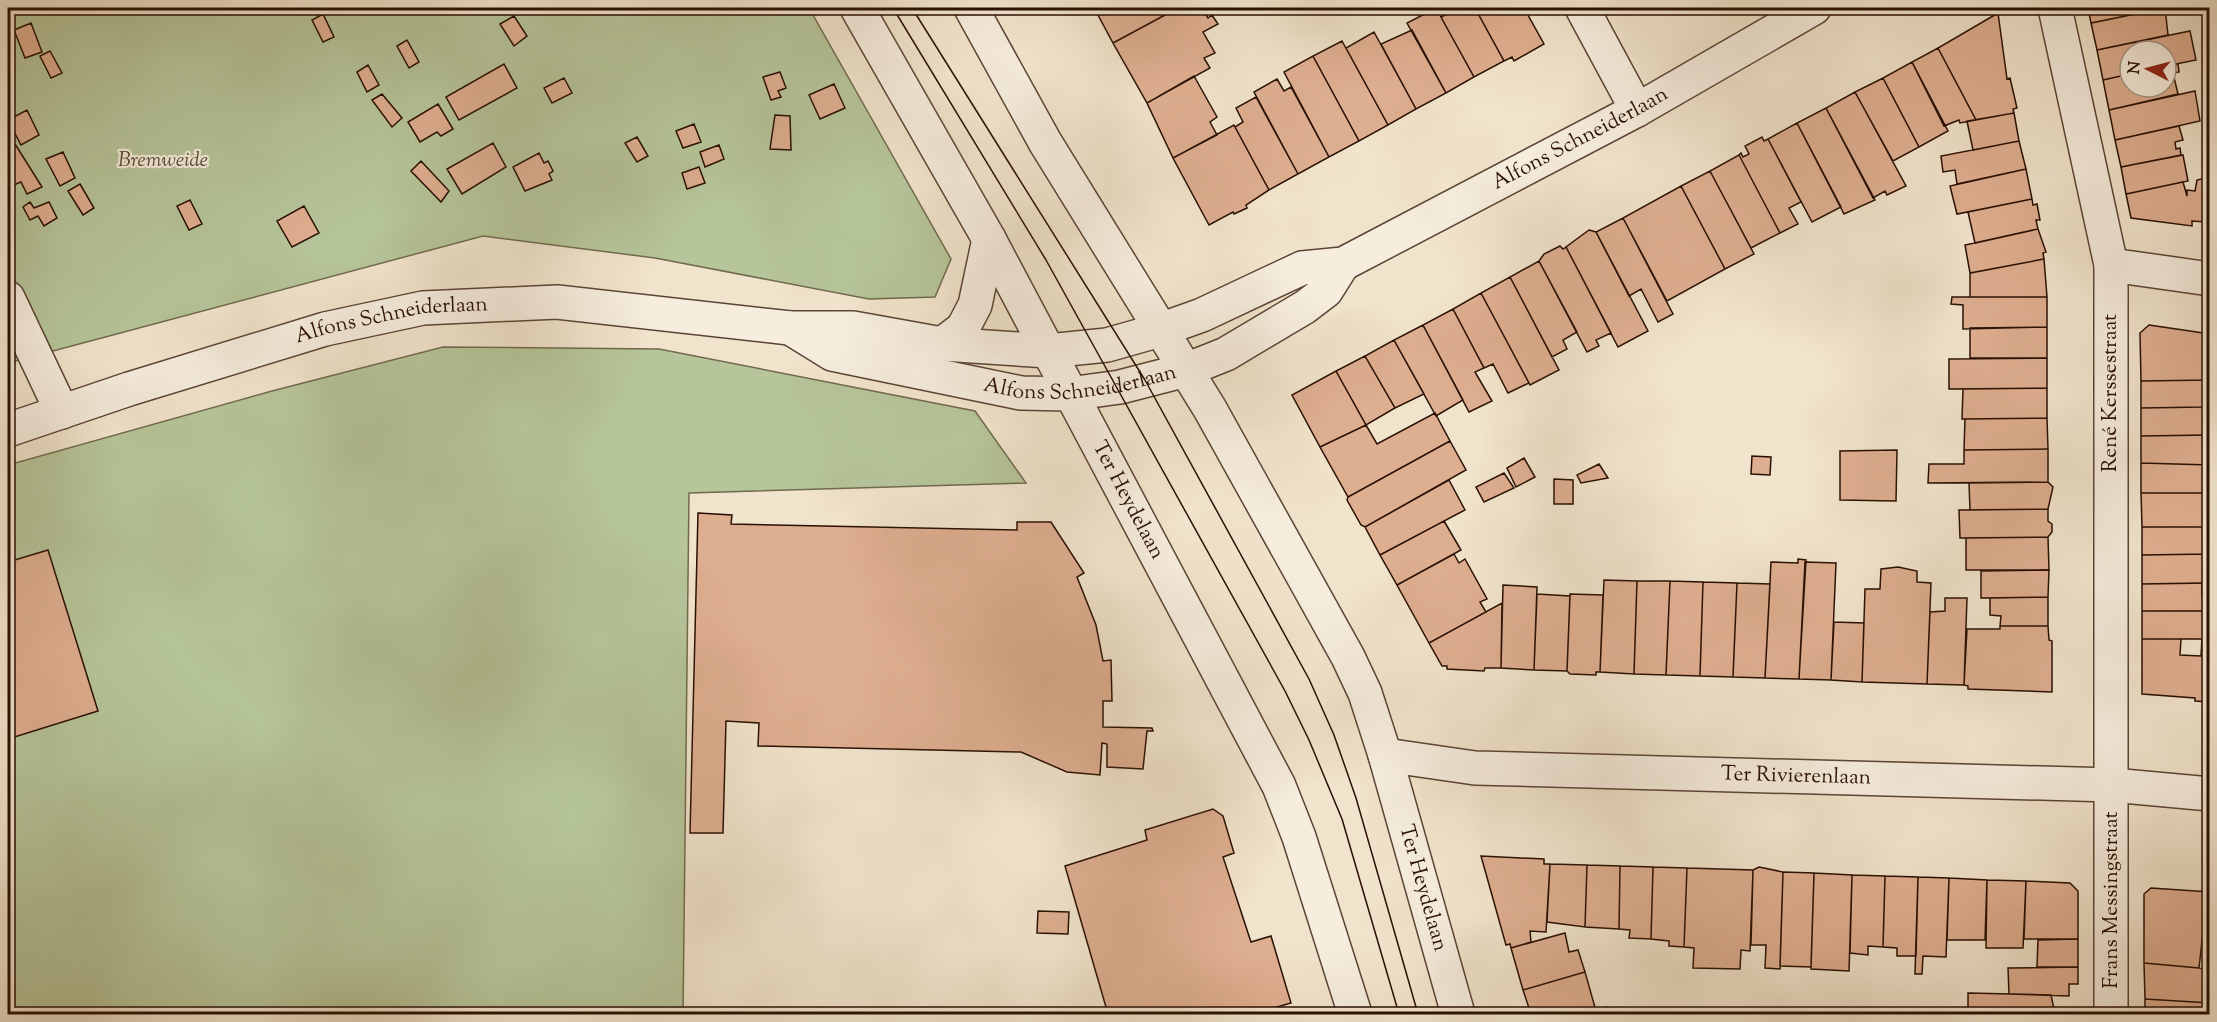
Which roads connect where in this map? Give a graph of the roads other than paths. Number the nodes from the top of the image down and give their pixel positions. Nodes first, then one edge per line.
1 (857, 8) edge
2 (971, 8) edge
3 (1582, 8) edge
4 (1814, 8) edge
5 (2055, 8) edge
6 (1637, 110) junction
7 (989, 239) junction
8 (1342, 264) junction
9 (2111, 265) junction
10 (2210, 279) edge
11 (8, 298) edge
12 (790, 328) junction
13 (1160, 330) junction
14 (942, 344) junction
15 (1048, 351) junction
16 (1186, 370) junction
17 (1069, 394) junction
18 (62, 412) junction
19 (8, 430) edge
20 (1385, 755) junction
21 (2112, 785) junction
22 (2210, 794) edge
23 (1355, 1014) edge
24 (1458, 1014) edge
25 (2111, 1014) edge

1 - 7 street, Ter Heydelaan
2 - 13 street, Ter Heydelaan
3 - 6 street
4 - 6 street, Alfons Schneiderlaan
5 - 9 street, René Kerssestraat
6 - 8 street, Alfons Schneiderlaan
7 - 14 street
7 - 15 street, Ter Heydelaan
8 - 13 street, Alfons Schneiderlaan
8 - 16 street, Alfons Schneiderlaan
9 - 10 street
9 - 21 street, René Kerssestraat
11 - 18 street
12 - 14 street, Alfons Schneiderlaan
12 - 17 street, Alfons Schneiderlaan
12 - 18 street, Alfons Schneiderlaan
13 - 15 street, Alfons Schneiderlaan
13 - 16 street, Ter Heydelaan
14 - 15 street, Alfons Schneiderlaan
15 - 17 street, Ter Heydelaan
16 - 17 street, Alfons Schneiderlaan
16 - 20 street, Ter Heydelaan
17 - 23 street, Ter Heydelaan
18 - 19 street, Alfons Schneiderlaan
20 - 21 street, Ter Rivierenlaan
20 - 24 street, Ter Heydelaan
21 - 22 street, Ter Rivierenlaan
21 - 25 street, Frans Messingstraat

